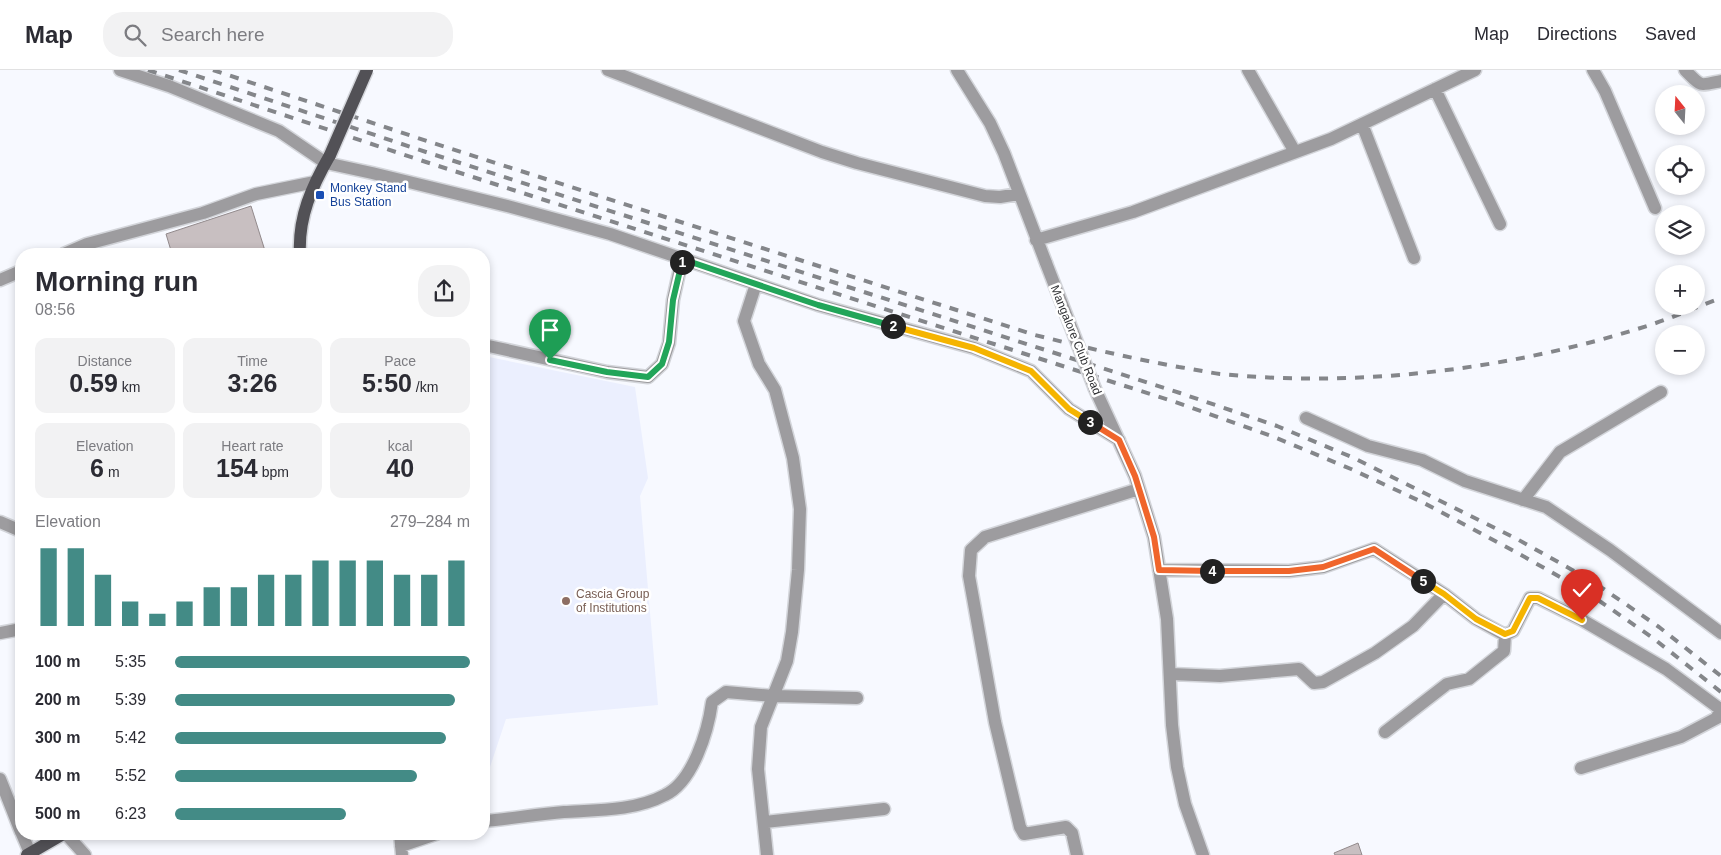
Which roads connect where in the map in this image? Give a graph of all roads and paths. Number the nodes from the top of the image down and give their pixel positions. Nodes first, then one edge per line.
1 (120, 70) edge
2 (367, 70) edge
3 (608, 70) edge
4 (957, 70) edge
5 (1248, 70) edge
6 (1475, 70) edge
7 (1593, 70) edge
8 (1685, 70) edge
9 (1721, 82) edge
10 (1435, 89) junction
11 (1362, 124) junction
12 (1295, 152) junction
13 (328, 159) junction
14 (314, 182) junction
15 (1019, 194) junction
16 (1655, 208) dead end
17 (1500, 224) dead end
18 (1036, 240) junction
19 (78, 248) edge
20 (300, 248) edge
21 (1414, 258) dead end
22 (682, 259) junction
23 (15, 274) edge
24 (0, 280) edge
25 (756, 284) junction
26 (490, 347) edge
27 (1661, 392) dead end
28 (1306, 418) dead end
29 (1119, 440) junction
30 (1139, 489) junction
31 (1522, 500) junction
32 (0, 522) edge
33 (15, 528) edge
34 (1159, 570) junction
35 (1444, 594) junction
36 (15, 630) edge
37 (0, 633) edge
38 (1721, 633) edge
39 (1505, 634) junction
40 (1171, 674) junction
41 (774, 696) junction
42 (857, 698) dead end
43 (1385, 732) dead end
44 (1581, 768) dead end
45 (0, 779) edge
46 (884, 808) dead end
47 (15, 816) edge
48 (490, 820) edge
49 (765, 822) junction
50 (24, 840) edge
51 (54, 840) edge
52 (71, 840) edge
53 (417, 840) edge
54 (401, 845) edge
55 (28, 854) edge
56 (85, 855) edge
57 (767, 855) edge
58 (1077, 855) edge
59 (1203, 855) edge

1 - 13 street
2 - 13 main road, bridge
3 - 15 street
4 - 15 street, Mangalore Club Road
5 - 12 street
6 - 10 street
7 - 16 street
8 - 9 street
10 - 11 street
10 - 17 street
11 - 12 street
11 - 21 street
12 - 18 street
13 - 14 main road
13 - 22 street
14 - 19 street
14 - 20 main road
15 - 18 street, Mangalore Club Road
18 - 29 street, Mangalore Club Road, bridge
22 - 25 street
22 - 26 street
23 - 24 street
25 - 29 street
25 - 41 street
27 - 31 street
28 - 31 street
29 - 30 street, Mangalore Club Road
30 - 34 street, Mangalore Club Road
30 - 58 street
31 - 38 street
32 - 33 street
34 - 35 street
34 - 40 street, Mangalore Club Road
35 - 39 street
35 - 40 street
36 - 37 street
39 - 43 street
39 - 44 street
40 - 59 street, Mangalore Club Road
41 - 42 street
41 - 48 street
41 - 49 street
45 - 47 street
46 - 49 street
49 - 57 street
50 - 55 street
51 - 55 main road
52 - 56 street
53 - 54 street

